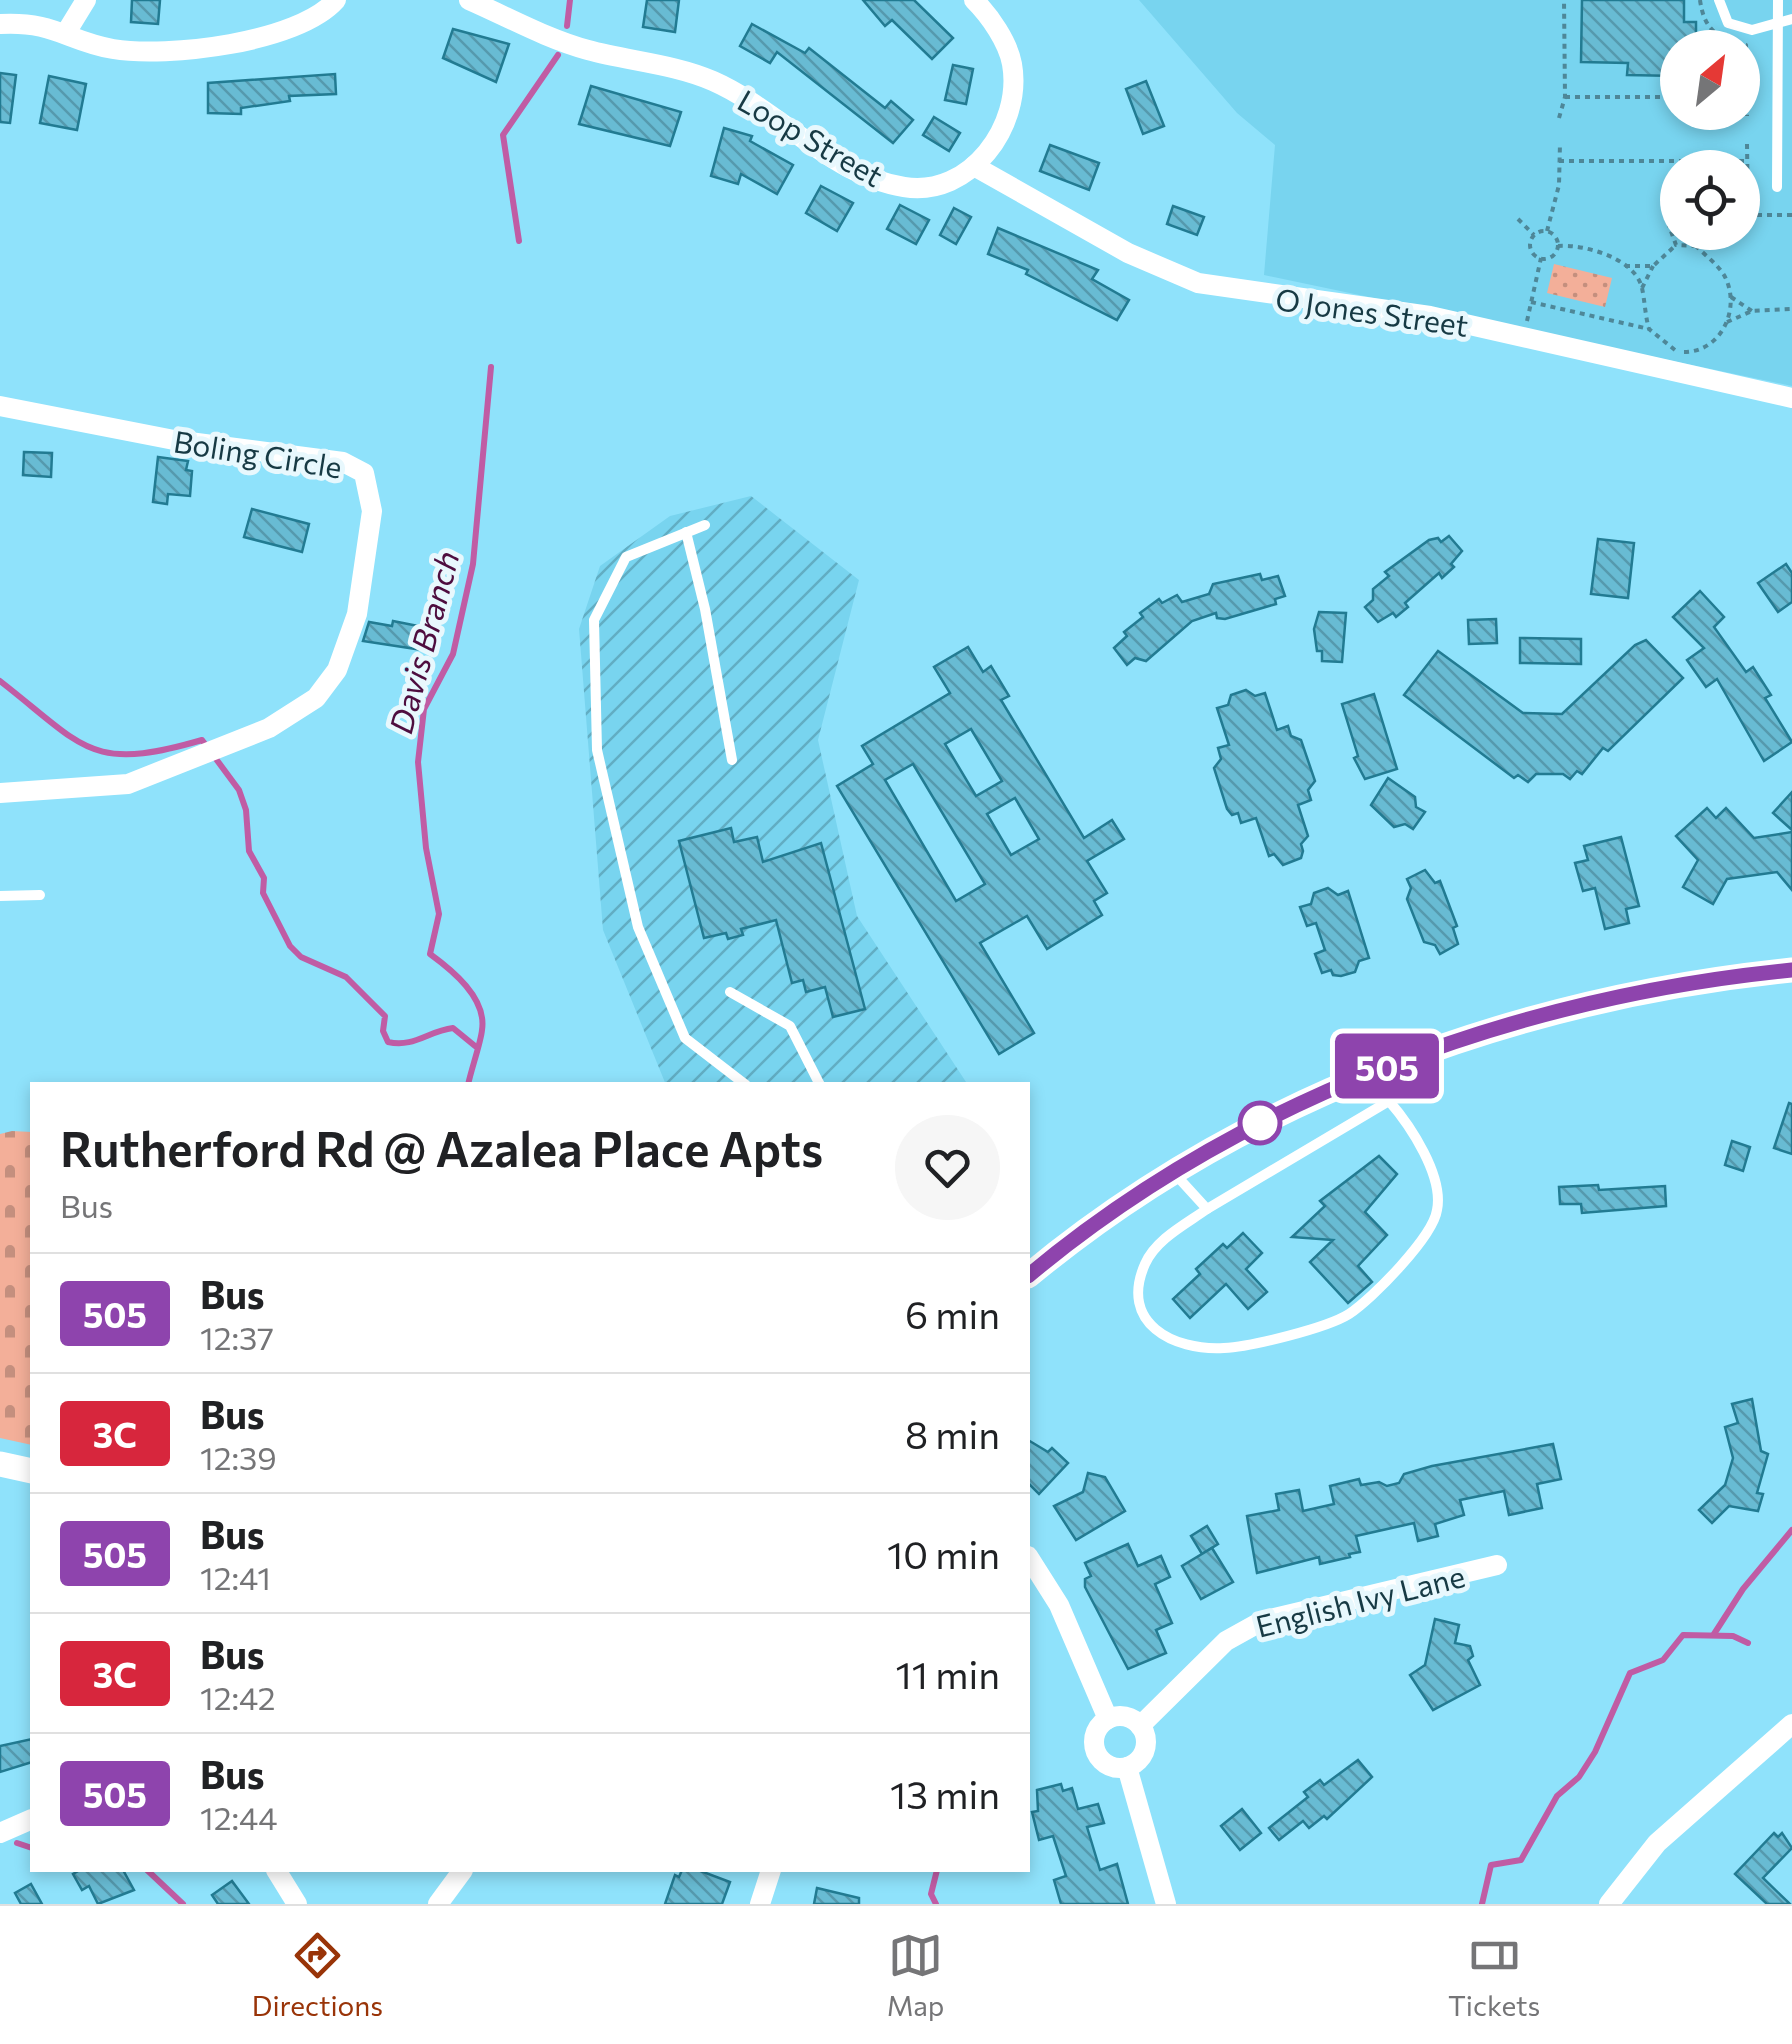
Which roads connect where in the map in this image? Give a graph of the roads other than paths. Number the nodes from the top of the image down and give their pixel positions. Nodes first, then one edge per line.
1 (86, 0) edge
2 (336, 0) edge
3 (469, 0) edge
4 (974, 0) edge
5 (1719, 0) edge
6 (1778, 0) edge
7 (1778, 20) junction
8 (1792, 20) edge
9 (0, 24) edge
10 (67, 31) junction
11 (1778, 127) junction
12 (1792, 127) edge
13 (974, 166) junction
14 (1776, 187) dead end
15 (1792, 398) edge
16 (0, 406) edge
17 (705, 525) dead end
18 (686, 532) junction
19 (732, 760) dead end
20 (0, 792) edge
21 (40, 895) dead end
22 (0, 896) edge
23 (1792, 970) edge
24 (730, 992) dead end
25 (1394, 1064) junction
26 (742, 1082) edge
27 (818, 1082) edge
28 (1389, 1102) junction
29 (1174, 1173) junction
30 (1207, 1209) junction
31 (1030, 1275) edge
32 (0, 1464) edge
33 (30, 1471) edge
34 (1030, 1559) edge
35 (1497, 1565) dead end
36 (1108, 1719) junction
37 (1792, 1724) edge
38 (1140, 1726) junction
39 (1128, 1767) junction
40 (30, 1820) edge
41 (0, 1833) edge
42 (277, 1872) edge
43 (462, 1872) edge
44 (770, 1872) edge
45 (296, 1904) edge
46 (438, 1904) edge
47 (760, 1904) edge
48 (1166, 1904) edge
49 (1609, 1904) edge

1 - 10 street
2 - 10 street
3 - 13 street, Loop Street
4 - 13 street, Loop Street
5 - 7 lane
6 - 7 lane
7 - 8 lane
7 - 11 lane
9 - 10 street
11 - 12 lane
11 - 14 lane
13 - 15 street, O Jones Street
16 - 20 street, Boling Circle
17 - 18 lane
18 - 19 lane
18 - 26 lane
21 - 22 lane
23 - 25 street
24 - 27 lane
25 - 28 lane
25 - 29 street
28 - 30 lane
28 - 30 lane
29 - 30 lane
29 - 31 street
32 - 33 street
34 - 36 street
35 - 38 street, English Ivy Lane
36 - 38 street
36 - 39 street
37 - 49 street
38 - 39 street
39 - 48 street
40 - 41 street
42 - 45 street
43 - 46 street
44 - 47 street

